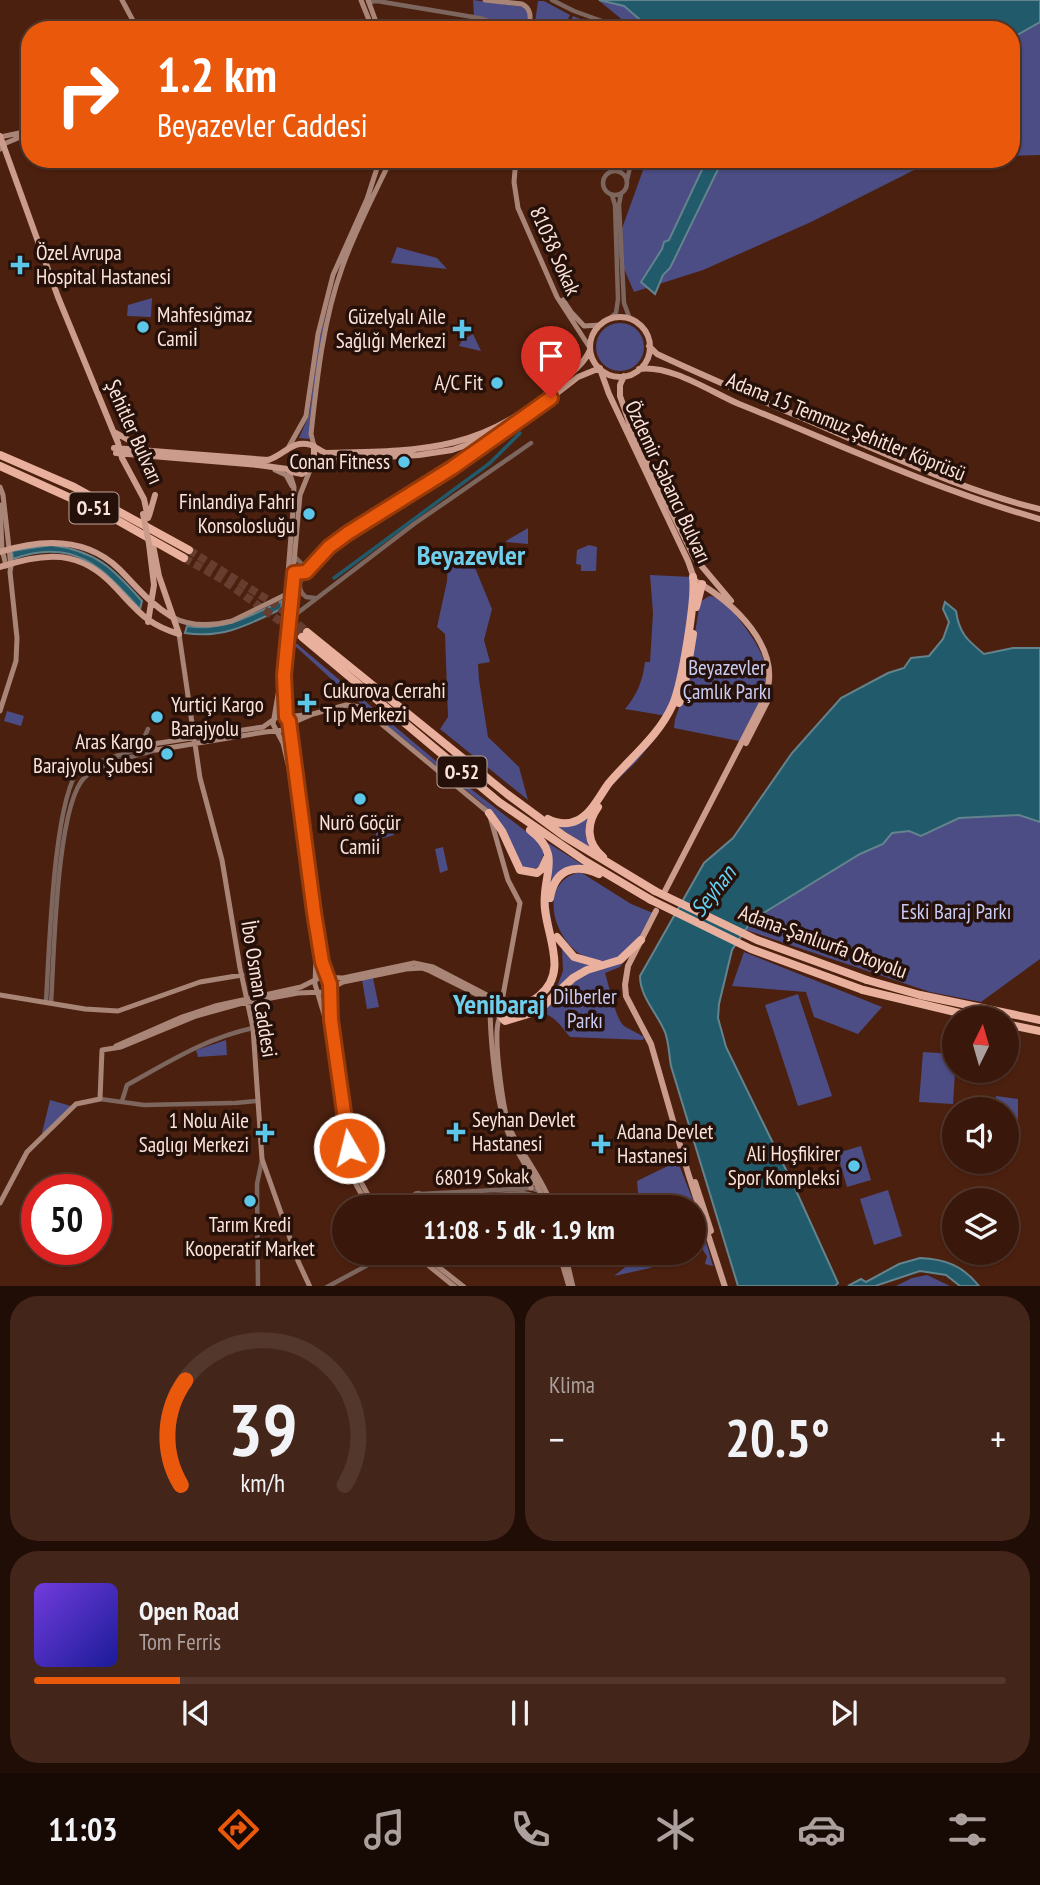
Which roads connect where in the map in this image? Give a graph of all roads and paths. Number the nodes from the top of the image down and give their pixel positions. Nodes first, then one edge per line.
1 (122, 0) edge
2 (361, 0) edge
3 (485, 0) edge
4 (512, 0) edge
5 (552, 0) edge
6 (368, 1) edge
7 (133, 21) edge
8 (369, 21) edge
9 (376, 21) edge
10 (489, 21) edge
11 (530, 21) edge
12 (530, 21) edge
13 (602, 21) edge
14 (21, 133) edge
15 (0, 136) edge
16 (21, 136) edge
17 (2, 147) edge
18 (0, 156) edge
19 (377, 168) edge
20 (387, 168) edge
21 (515, 168) edge
22 (517, 168) edge
23 (621, 168) edge
24 (629, 168) edge
25 (616, 171) junction
26 (627, 181) junction
27 (621, 194) junction
28 (612, 195) junction
29 (610, 318) junction
30 (630, 319) junction
31 (600, 325) junction
32 (649, 346) junction
33 (590, 349) junction
34 (600, 369) junction
35 (639, 369) junction
36 (624, 376) junction
37 (112, 430) junction
38 (495, 435) junction
39 (531, 443) dead end
40 (314, 446) junction
41 (286, 450) junction
42 (117, 451) junction
43 (149, 451) junction
44 (133, 454) junction
45 (0, 455) edge
46 (258, 465) junction
47 (0, 466) edge
48 (311, 468) junction
49 (288, 469) junction
50 (128, 471) junction
51 (0, 487) edge
52 (294, 489) junction
53 (155, 495) dead end
54 (0, 505) edge
55 (1040, 509) edge
56 (146, 516) junction
57 (1040, 519) edge
58 (151, 544) junction
59 (4, 551) edge
60 (295, 557) junction
61 (311, 566) junction
62 (7, 567) edge
63 (702, 568) junction
64 (306, 572) junction
65 (294, 573) junction
66 (709, 575) junction
67 (692, 577) junction
68 (154, 584) junction
69 (702, 584) junction
70 (716, 593) junction
71 (142, 594) junction
72 (287, 594) junction
73 (316, 598) junction
74 (696, 603) junction
75 (151, 604) junction
76 (137, 611) junction
77 (172, 617) junction
78 (291, 618) junction
79 (148, 622) junction
80 (179, 634) junction
81 (0, 711) edge
82 (313, 714) junction
83 (286, 717) junction
84 (274, 719) junction
85 (289, 726) junction
86 (148, 729) dead end
87 (278, 730) junction
88 (194, 740) junction
89 (154, 747) junction
90 (139, 748) junction
91 (76, 774) junction
92 (83, 779) junction
93 (507, 794) junction
94 (499, 802) junction
95 (489, 813) junction
96 (549, 852) junction
97 (631, 877) junction
98 (634, 890) junction
99 (557, 937) junction
100 (641, 940) junction
101 (602, 965) junction
102 (242, 975) junction
103 (327, 978) junction
104 (316, 982) junction
105 (328, 989) junction
106 (319, 991) junction
107 (0, 995) edge
108 (246, 1000) junction
109 (501, 1001) junction
110 (48, 1003) junction
111 (490, 1007) junction
112 (942, 1009) edge
113 (500, 1015) junction
114 (1040, 1020) edge
115 (1019, 1027) edge
116 (253, 1028) junction
117 (1040, 1031) edge
118 (100, 1099) junction
119 (122, 1101) junction
120 (257, 1101) junction
121 (262, 1159) junction
122 (530, 1174) junction
123 (531, 1188) junction
124 (542, 1194) junction
125 (362, 1195) edge
126 (368, 1195) edge
127 (446, 1195) edge
128 (472, 1195) edge
129 (532, 1195) edge
130 (546, 1195) edge
131 (548, 1195) edge
132 (0, 1203) edge
133 (367, 1265) edge
134 (428, 1265) edge
135 (437, 1265) edge
136 (563, 1265) edge
137 (567, 1265) edge
138 (257, 1286) edge
139 (310, 1286) edge
140 (327, 1286) edge
141 (455, 1286) edge
142 (464, 1286) edge
143 (571, 1286) edge
144 (727, 1286) edge

1 - 7 main road
2 - 8 main road
3 - 11 main road
4 - 12 main road
5 - 13 street
6 - 9 main road
6 - 10 street
14 - 15 main road
15 - 17 main road, Şehitler Bulvarı
16 - 17 main road
17 - 37 main road, Şehitler Bulvarı
18 - 42 main road, Şehitler Bulvarı
19 - 41 main road
20 - 40 main road
21 - 33 main road, 81038 Sokak
22 - 31 main road, 81038 Sokak
23 - 25 street
24 - 26 street
25 - 26 street
25 - 28 street
26 - 27 street
27 - 28 street
27 - 30 street
28 - 29 street
29 - 30 main road
29 - 31 main road
30 - 32 main road
31 - 33 main road
32 - 35 main road
32 - 55 main road, Adana 15 Temmuz Şehitler Köprüsü
33 - 34 main road
33 - 40 main road
34 - 36 main road
34 - 38 main road
34 - 67 main road, Özdemir Sabancı Bulvarı
35 - 36 main road
35 - 57 main road, Adana 15 Temmuz Şehitler Köprüsü
36 - 63 main road, Özdemir Sabancı Bulvarı
37 - 42 main road, Şehitler Bulvarı
37 - 43 main road
38 - 48 main road
38 - 61 street
39 - 73 street
40 - 41 main road
40 - 48 main road
41 - 43 main road
41 - 49 main road
42 - 43 main road
42 - 44 main road
42 - 50 main road, Şehitler Bulvarı
42 - 56 main road, Şehitler Bulvarı
44 - 46 main road
44 - 50 main road
45 - 47 highway, O-51
46 - 49 main road
46 - 52 main road
48 - 49 main road
48 - 60 main road
49 - 52 main road
50 - 56 main road, Şehitler Bulvarı
51 - 59 main road
52 - 72 main road
53 - 56 main road
54 - 59 main road
56 - 58 main road, Şehitler Bulvarı, bridge
58 - 68 main road, Şehitler Bulvarı
58 - 77 main road, Şehitler Bulvarı
59 - 62 main road
59 - 71 main road
60 - 61 street
60 - 65 main road
61 - 64 street
62 - 76 main road
62 - 81 main road
63 - 66 main road, Özdemir Sabancı Bulvarı
63 - 67 main road
64 - 65 street
64 - 73 street
65 - 78 main road
66 - 69 main road
66 - 70 main road, Özdemir Sabancı Bulvarı
67 - 69 main road, Özdemir Sabancı Bulvarı
67 - 93 highway
68 - 71 main road
68 - 75 main road, Şehitler Bulvarı
69 - 70 main road, Özdemir Sabancı Bulvarı
69 - 74 highway
70 - 74 main road
71 - 75 main road
71 - 76 main road
72 - 77 main road
72 - 84 main road
73 - 78 street
74 - 97 highway
75 - 77 main road
75 - 79 main road, Şehitler Bulvarı
76 - 79 main road
77 - 80 main road, Şehitler Bulvarı
78 - 83 main road
79 - 80 main road
80 - 88 main road, Şehitler Bulvarı
82 - 83 main road
82 - 85 main road
82 - 95 main road
83 - 84 main road
83 - 85 main road
84 - 87 main road
84 - 88 main road
85 - 87 main road
85 - 103 main road
86 - 90 street
87 - 88 main road
87 - 104 main road
88 - 89 main road
88 - 102 main road, İbo Osman Caddesi
89 - 90 street
89 - 92 street
90 - 91 street
91 - 92 street
91 - 110 street
92 - 110 street
93 - 94 highway, Adana-Şanlıurfa Otoyolu / O-52
93 - 97 highway, Adana-Şanlıurfa Otoyolu / O-52
94 - 96 highway
94 - 98 highway, Adana-Şanlıurfa Otoyolu / O-52
95 - 96 highway
95 - 109 main road
96 - 109 highway
97 - 114 highway, Adana-Şanlıurfa Otoyolu / O-52, bridge
98 - 99 highway
98 - 112 highway, Adana-Şanlıurfa Otoyolu / O-52, bridge
99 - 101 highway
99 - 113 highway
100 - 101 highway
100 - 144 main road
100 - 144 main road
101 - 113 highway
102 - 108 main road, İbo Osman Caddesi
102 - 110 main road
103 - 104 main road
103 - 105 main road
103 - 109 main road
104 - 106 main road
104 - 108 main road
105 - 106 main road
105 - 111 main road
105 - 126 main road
106 - 108 main road
106 - 125 main road
107 - 110 main road
108 - 116 main road, İbo Osman Caddesi
108 - 118 main road
109 - 111 main road
109 - 113 main road
111 - 113 main road
111 - 122 main road
113 - 131 main road
115 - 117 highway
116 - 119 street
116 - 120 main road, İbo Osman Caddesi
118 - 119 street
118 - 132 main road
119 - 120 street
120 - 121 main road, İbo Osman Caddesi
121 - 138 street, İbo Osman Caddesi
121 - 139 main road
122 - 123 main road
122 - 124 main road
123 - 124 street, 68019 Sokak
123 - 127 street, 68019 Sokak
124 - 130 street, 68019 Sokak
128 - 129 street, 68019 Sokak
133 - 140 street
134 - 141 main road
135 - 142 main road
136 - 143 main road
137 - 143 main road

